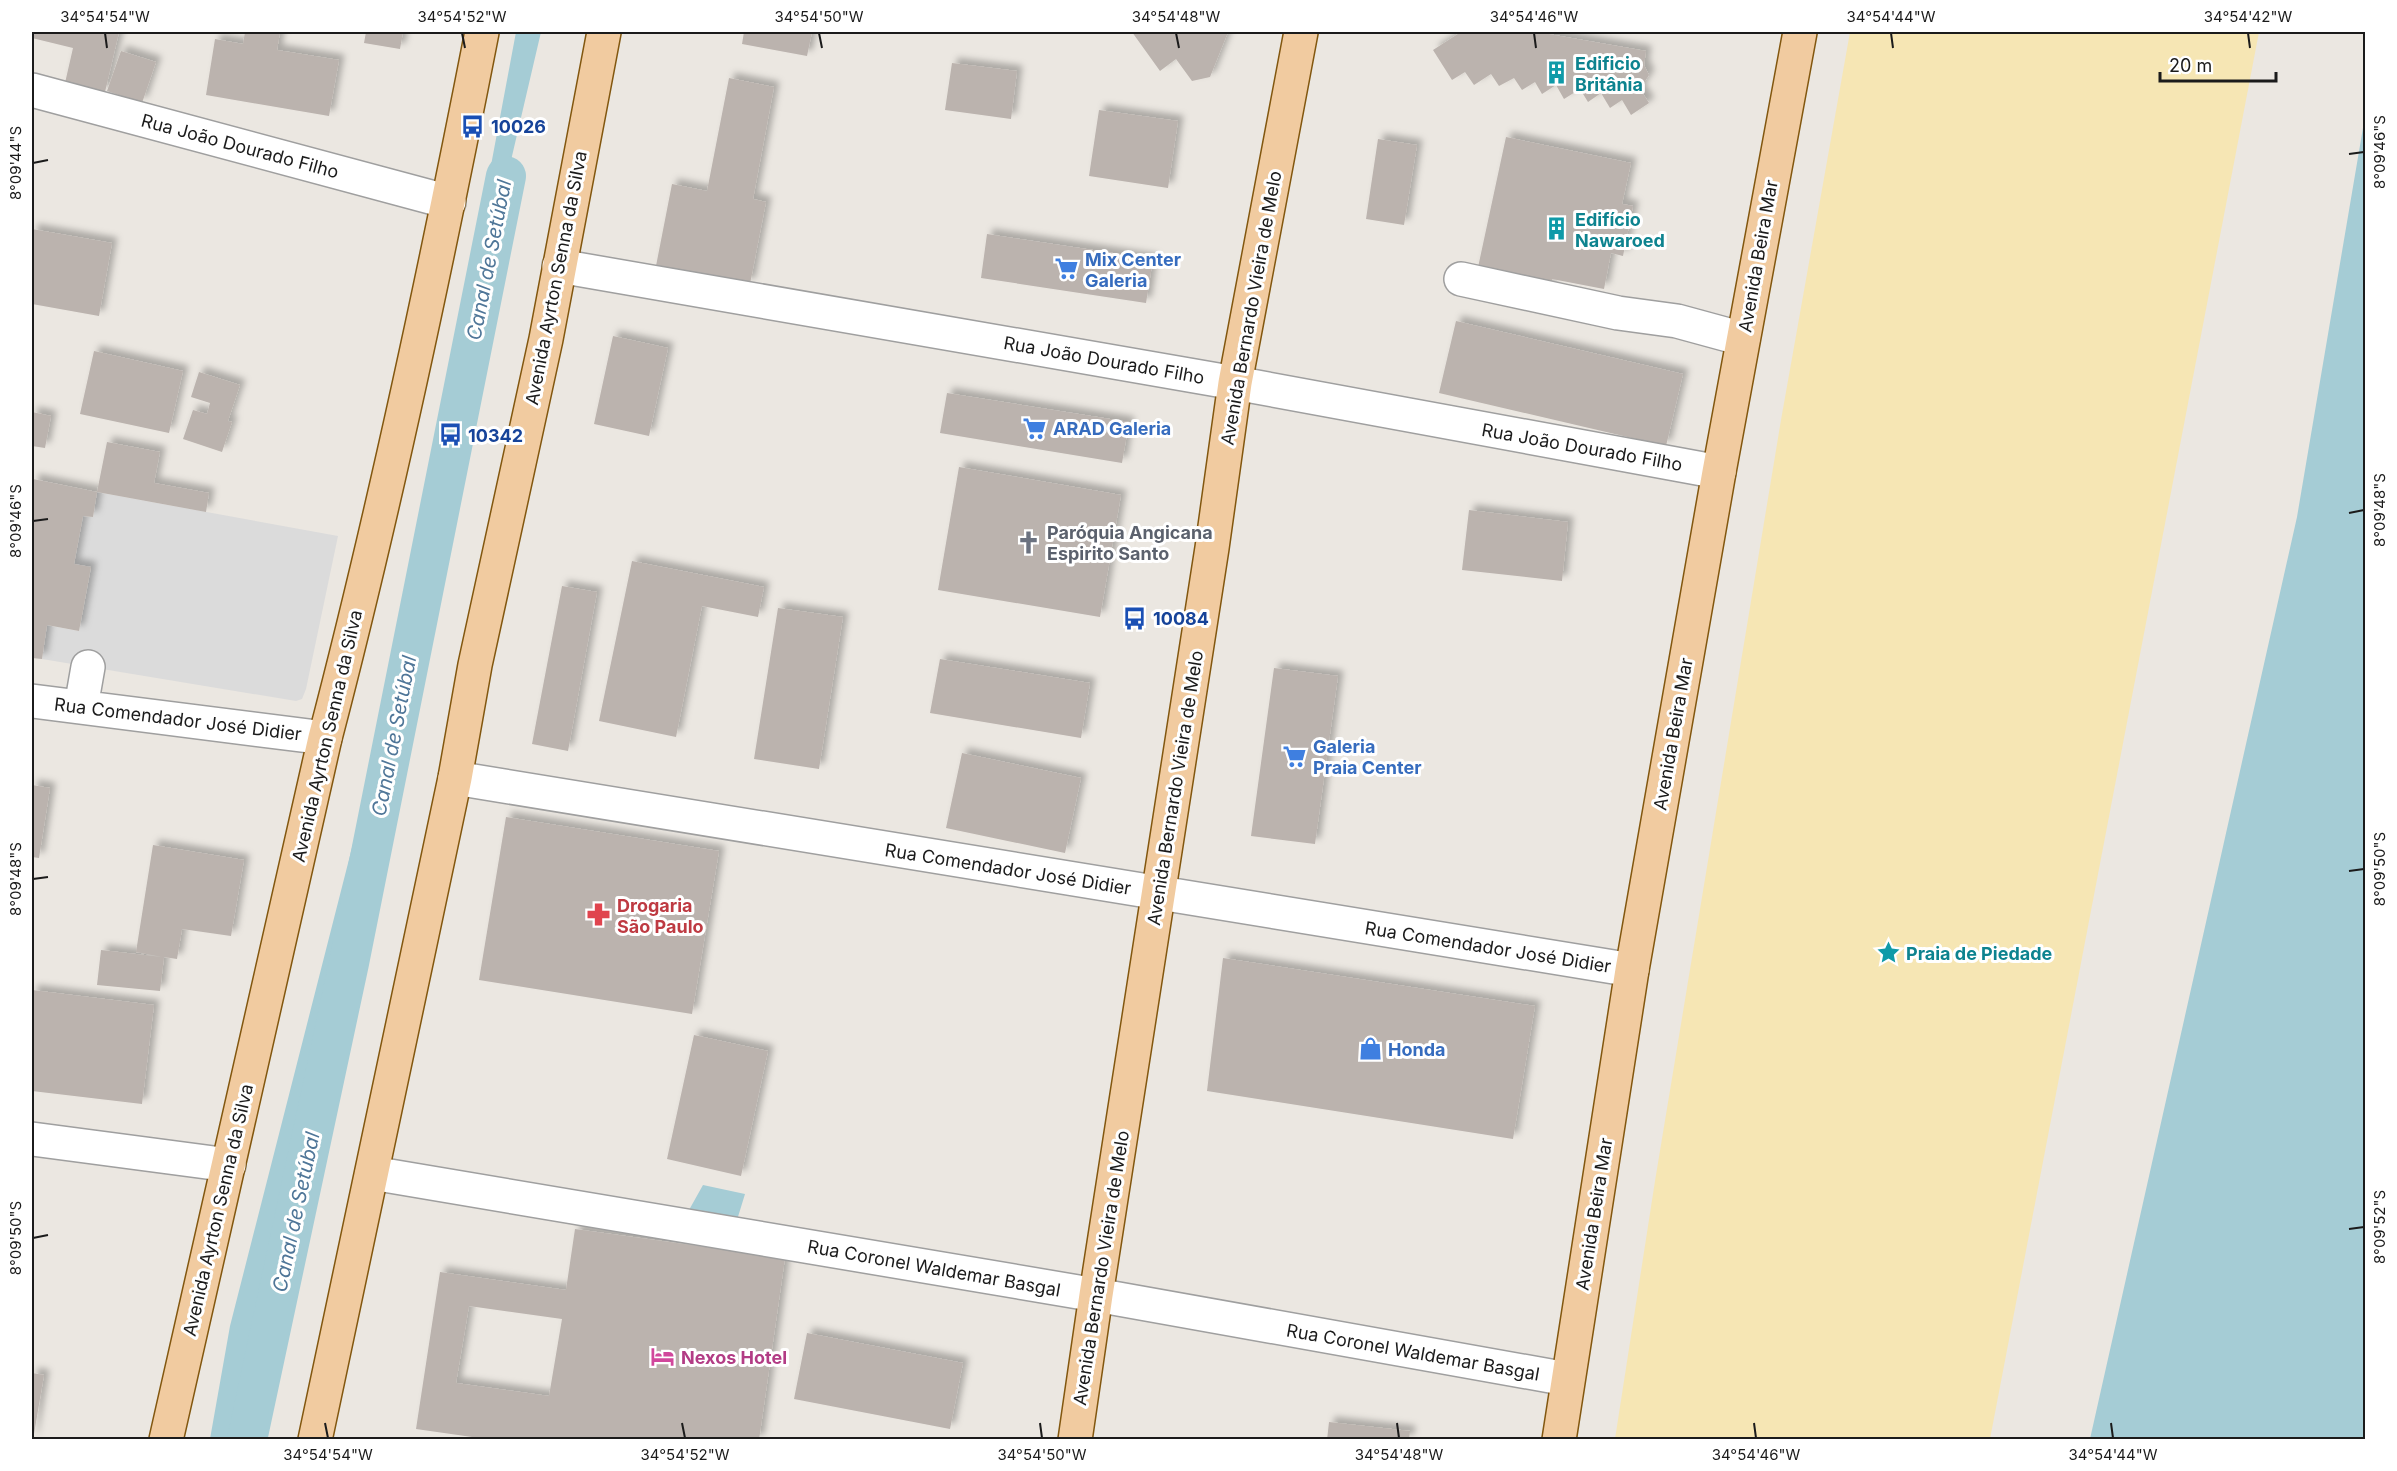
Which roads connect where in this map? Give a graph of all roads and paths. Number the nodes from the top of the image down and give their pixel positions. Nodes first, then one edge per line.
1 (482, 32) edge
2 (604, 32) edge
3 (1301, 32) edge
4 (1800, 32) edge
5 (32, 90) edge
6 (449, 202) junction
7 (559, 266) junction
8 (1461, 279) dead end
9 (1743, 339) junction
10 (1235, 383) junction
11 (1719, 472) junction
12 (88, 667) dead end
13 (32, 701) edge
14 (81, 707) junction
15 (325, 738) junction
16 (455, 777) junction
17 (1159, 894) junction
18 (1632, 970) junction
19 (32, 1140) edge
20 (229, 1165) junction
21 (372, 1173) junction
22 (1096, 1295) junction
23 (1567, 1379) junction
24 (166, 1440) edge
25 (315, 1440) edge
26 (1075, 1440) edge
27 (1559, 1440) edge

1 - 6 main road, Avenida Ayrton Senna da Silva
2 - 7 main road, Avenida Ayrton Senna da Silva
3 - 10 main road, Avenida Bernardo Vieira de Melo
4 - 9 main road, Avenida Beira Mar
5 - 6 street, Rua João Dourado Filho
6 - 15 main road, Avenida Ayrton Senna da Silva
7 - 10 street, Rua João Dourado Filho
7 - 16 main road, Avenida Ayrton Senna da Silva
8 - 9 street
9 - 11 main road, Avenida Beira Mar
10 - 11 street, Rua João Dourado Filho
10 - 17 main road, Avenida Bernardo Vieira de Melo
11 - 18 main road, Avenida Beira Mar
12 - 14 street
13 - 14 street, Rua Comendador José Didier
14 - 15 street, Rua Comendador José Didier
15 - 20 main road, Avenida Ayrton Senna da Silva
16 - 17 street, Rua Comendador José Didier
16 - 21 main road, Avenida Ayrton Senna da Silva
17 - 18 street, Rua Comendador José Didier
17 - 22 main road, Avenida Bernardo Vieira de Melo
18 - 23 main road, Avenida Beira Mar
19 - 20 street
20 - 24 main road, Avenida Ayrton Senna da Silva
21 - 22 street, Rua Coronel Waldemar Basgal
21 - 25 main road, Avenida Ayrton Senna da Silva
22 - 23 street, Rua Coronel Waldemar Basgal
22 - 26 main road, Avenida Bernardo Vieira de Melo
23 - 27 main road, Avenida Beira Mar

